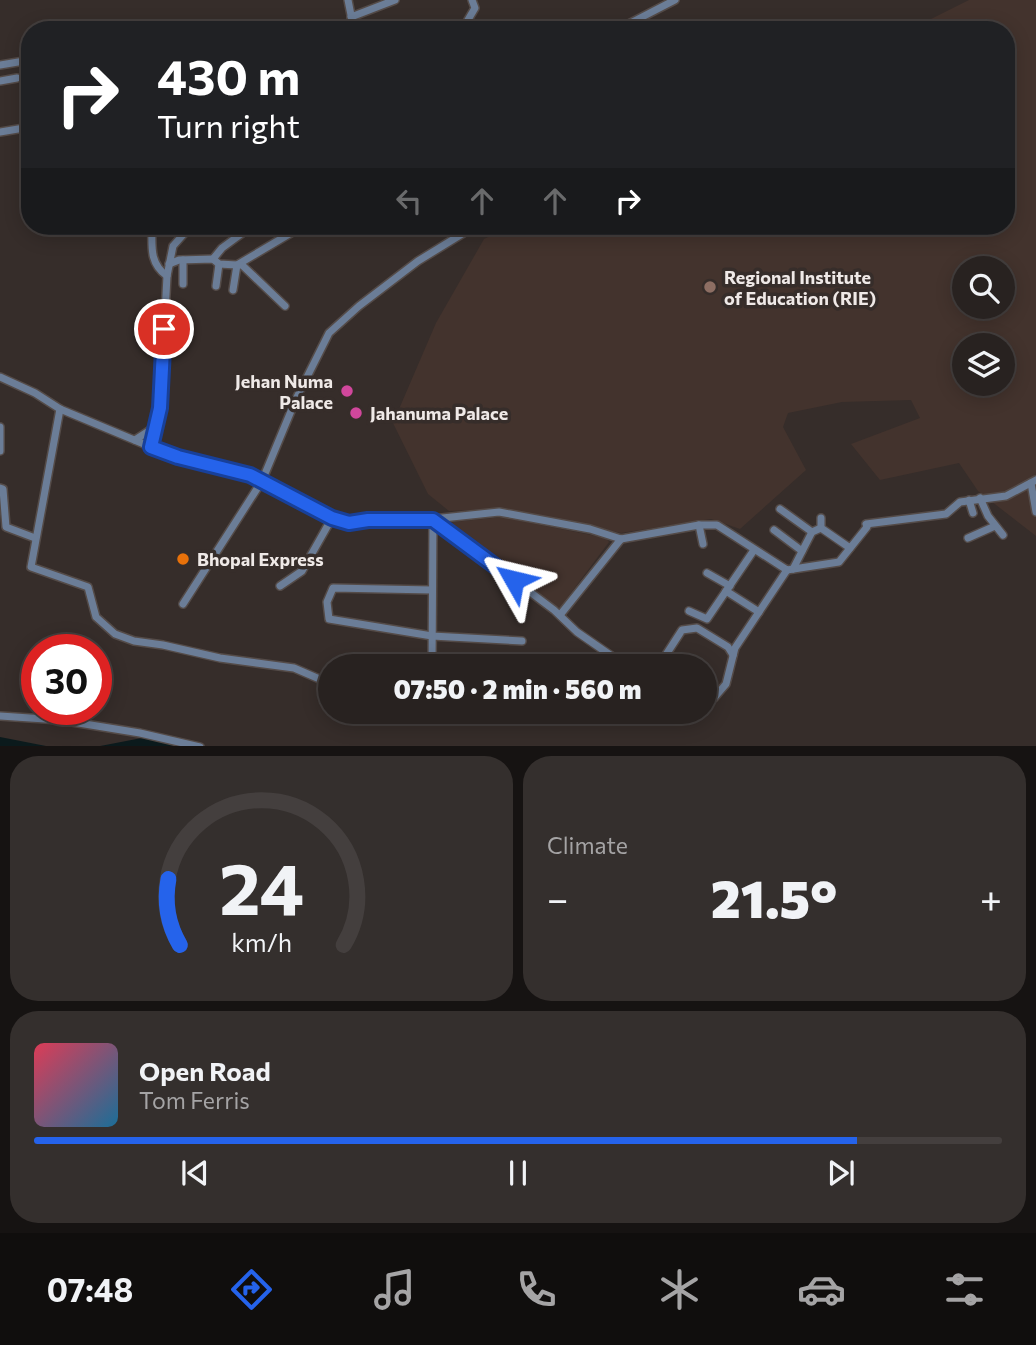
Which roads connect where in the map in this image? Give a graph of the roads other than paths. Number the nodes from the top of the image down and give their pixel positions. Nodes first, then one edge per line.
1 (348, 0) edge
2 (395, 0) edge
3 (472, 0) edge
4 (675, 0) edge
5 (351, 17) junction
6 (352, 21) edge
7 (467, 21) edge
8 (634, 21) edge
9 (21, 62) edge
10 (0, 65) edge
11 (17, 78) dead end
12 (0, 81) edge
13 (21, 128) edge
14 (0, 132) edge
15 (152, 235) edge
16 (183, 235) edge
17 (240, 235) edge
18 (288, 235) edge
19 (460, 235) edge
20 (183, 260) junction
21 (216, 262) junction
22 (169, 264) junction
23 (237, 265) junction
24 (167, 276) junction
25 (183, 284) dead end
26 (216, 286) dead end
27 (233, 290) dead end
28 (285, 306) dead end
29 (1, 375) edge
30 (60, 409) junction
31 (0, 427) edge
32 (155, 427) junction
33 (135, 440) junction
34 (151, 447) junction
35 (0, 451) edge
36 (262, 481) junction
37 (1033, 482) edge
38 (0, 488) edge
39 (980, 498) junction
40 (969, 500) junction
41 (780, 509) dead end
42 (1036, 512) edge
43 (973, 513) dead end
44 (332, 518) junction
45 (821, 518) dead end
46 (433, 520) junction
47 (699, 525) junction
48 (995, 526) junction
49 (821, 528) junction
50 (774, 530) dead end
51 (812, 532) junction
52 (1003, 536) dead end
53 (35, 537) junction
54 (968, 538) dead end
55 (621, 539) junction
56 (703, 544) dead end
57 (850, 548) junction
58 (754, 550) junction
59 (802, 551) junction
60 (790, 570) junction
61 (707, 573) dead end
62 (280, 586) dead end
63 (728, 588) junction
64 (432, 590) junction
65 (183, 604) dead end
66 (690, 611) dead end
67 (760, 612) junction
68 (561, 615) junction
69 (432, 636) junction
70 (522, 641) dead end
71 (432, 654) edge
72 (609, 654) edge
73 (666, 654) edge
74 (733, 656) junction
75 (318, 678) edge
76 (717, 694) edge
77 (0, 716) edge
78 (196, 746) edge

1 - 5 street
2 - 5 street
3 - 7 street
4 - 8 street
5 - 6 street
9 - 10 street
11 - 12 street
13 - 14 street
15 - 24 street
16 - 22 street
17 - 21 street
18 - 23 street
19 - 36 street
20 - 21 street
20 - 22 street
20 - 25 street
21 - 23 street
21 - 26 street
22 - 24 street
23 - 27 street
23 - 28 street
24 - 32 street
29 - 30 street
30 - 33 street
30 - 53 street
31 - 35 street
32 - 33 street
32 - 34 street
33 - 34 street
34 - 36 street
36 - 44 street
36 - 65 street
37 - 39 street
37 - 42 street
38 - 53 street
39 - 40 street
39 - 48 street
40 - 43 street
40 - 57 street
41 - 51 street
44 - 46 street
44 - 62 street
45 - 49 street
46 - 55 street
46 - 64 street
46 - 68 street
47 - 55 street
47 - 56 street
47 - 58 street
48 - 52 street
48 - 54 street
49 - 51 street
49 - 57 street
50 - 59 street
51 - 59 street
53 - 75 street
55 - 68 street
57 - 60 street
58 - 60 street
58 - 63 street
59 - 60 street
60 - 67 street
61 - 63 street
63 - 66 street
63 - 67 street
64 - 69 street
64 - 69 street
67 - 74 street
68 - 72 street
69 - 70 street
69 - 71 street
73 - 74 street
74 - 76 street
77 - 78 street

